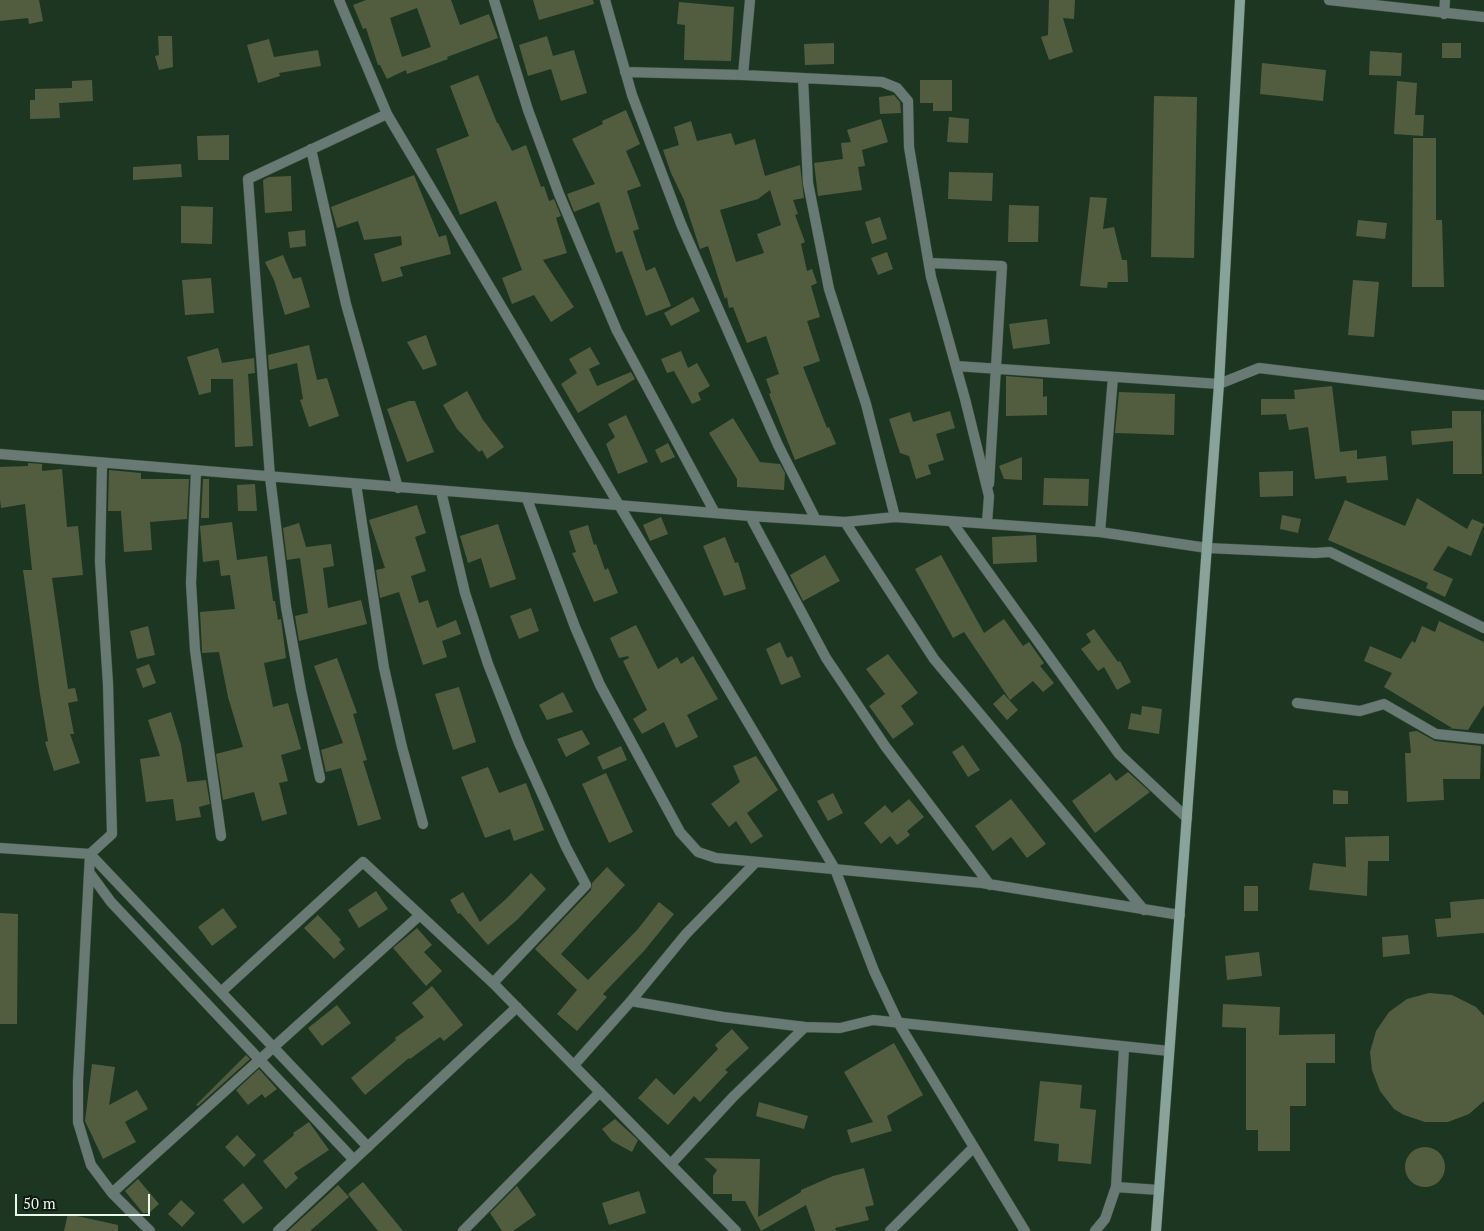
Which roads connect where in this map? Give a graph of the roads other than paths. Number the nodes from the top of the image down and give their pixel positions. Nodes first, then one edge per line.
1 (339, 0) edge
2 (494, 0) edge
3 (605, 0) edge
4 (750, 0) edge
5 (1240, 0) edge
6 (1328, 0) edge
7 (1445, 0) edge
8 (1444, 14) junction
9 (1484, 17) edge
10 (625, 72) junction
11 (743, 74) junction
12 (803, 78) junction
13 (387, 114) junction
14 (311, 150) junction
15 (929, 262) junction
16 (956, 366) junction
17 (996, 369) junction
18 (1113, 377) junction
19 (1219, 384) junction
20 (1484, 395) edge
21 (0, 454) edge
22 (102, 463) junction
23 (196, 471) junction
24 (270, 477) junction
25 (356, 484) junction
26 (398, 488) junction
27 (441, 492) junction
28 (988, 496) junction
29 (527, 499) junction
30 (619, 506) junction
31 (715, 513) junction
32 (750, 516) junction
33 (895, 518) junction
34 (816, 520) junction
35 (845, 522) junction
36 (952, 522) junction
37 (987, 524) junction
38 (1100, 532) junction
39 (1207, 548) junction
40 (1484, 628) edge
41 (1297, 703) dead end
42 (1484, 739) edge
43 (320, 778) dead end
44 (1187, 818) junction
45 (423, 824) dead end
46 (222, 836) dead end
47 (0, 848) edge
48 (90, 854) junction
49 (756, 862) junction
50 (835, 870) junction
51 (89, 872) junction
52 (990, 885) junction
53 (1144, 910) junction
54 (420, 915) junction
55 (1180, 915) junction
56 (493, 983) junction
57 (221, 992) junction
58 (631, 1001) junction
59 (517, 1007) junction
60 (899, 1024) junction
61 (805, 1027) junction
62 (273, 1047) junction
63 (1124, 1048) junction
64 (1169, 1051) junction
65 (259, 1059) junction
66 (574, 1065) junction
67 (600, 1092) junction
68 (368, 1147) junction
69 (973, 1148) junction
70 (354, 1160) junction
71 (671, 1164) junction
72 (1116, 1187) junction
73 (1159, 1190) junction
74 (112, 1192) junction
75 (150, 1231) edge
76 (278, 1231) edge
77 (463, 1231) edge
78 (736, 1231) edge
79 (890, 1231) edge
80 (1025, 1231) edge
81 (1095, 1231) edge
82 (1156, 1231) edge

1 - 13 street
2 - 31 street
3 - 10 street
4 - 11 street
5 - 19 street
6 - 8 street
7 - 8 street
8 - 9 street
10 - 11 street
10 - 34 street
11 - 12 street
12 - 15 street
12 - 33 street
13 - 14 street
13 - 30 street
14 - 24 street
14 - 26 street
15 - 16 street
15 - 17 street
16 - 17 street
16 - 28 street
17 - 18 street
17 - 28 street
18 - 19 street
18 - 38 street
19 - 20 street
19 - 39 street
21 - 22 street
22 - 23 street
22 - 48 street
23 - 24 street
23 - 46 street
24 - 25 street
24 - 43 street
25 - 26 street
25 - 45 street
26 - 27 street
27 - 29 street
27 - 56 street
28 - 37 street
29 - 30 street
29 - 49 street
30 - 31 street
30 - 50 street
31 - 32 street
32 - 34 street
32 - 52 street
33 - 35 street
33 - 36 street
34 - 35 street
35 - 53 street
36 - 37 street
36 - 44 street
37 - 38 street
38 - 39 street
39 - 40 street
39 - 44 street
41 - 42 street
44 - 55 street
47 - 48 street
48 - 51 street
48 - 57 street
49 - 50 street
49 - 58 street
50 - 52 street
50 - 60 street
51 - 65 street
51 - 74 street
52 - 53 street
53 - 55 street
54 - 56 street
54 - 57 street
54 - 62 street
55 - 64 street
56 - 59 street
57 - 62 street
58 - 61 street
58 - 66 street
59 - 66 street
59 - 68 street
60 - 61 street
60 - 63 street
60 - 69 street
61 - 71 street
62 - 65 street
62 - 68 street
63 - 64 street
63 - 72 street
64 - 73 street
65 - 70 street
65 - 74 street
66 - 67 street
67 - 71 street
67 - 77 street
68 - 70 street
69 - 79 street
69 - 80 street
70 - 76 street
71 - 78 street
72 - 73 street
72 - 81 street
73 - 82 street
74 - 75 street

